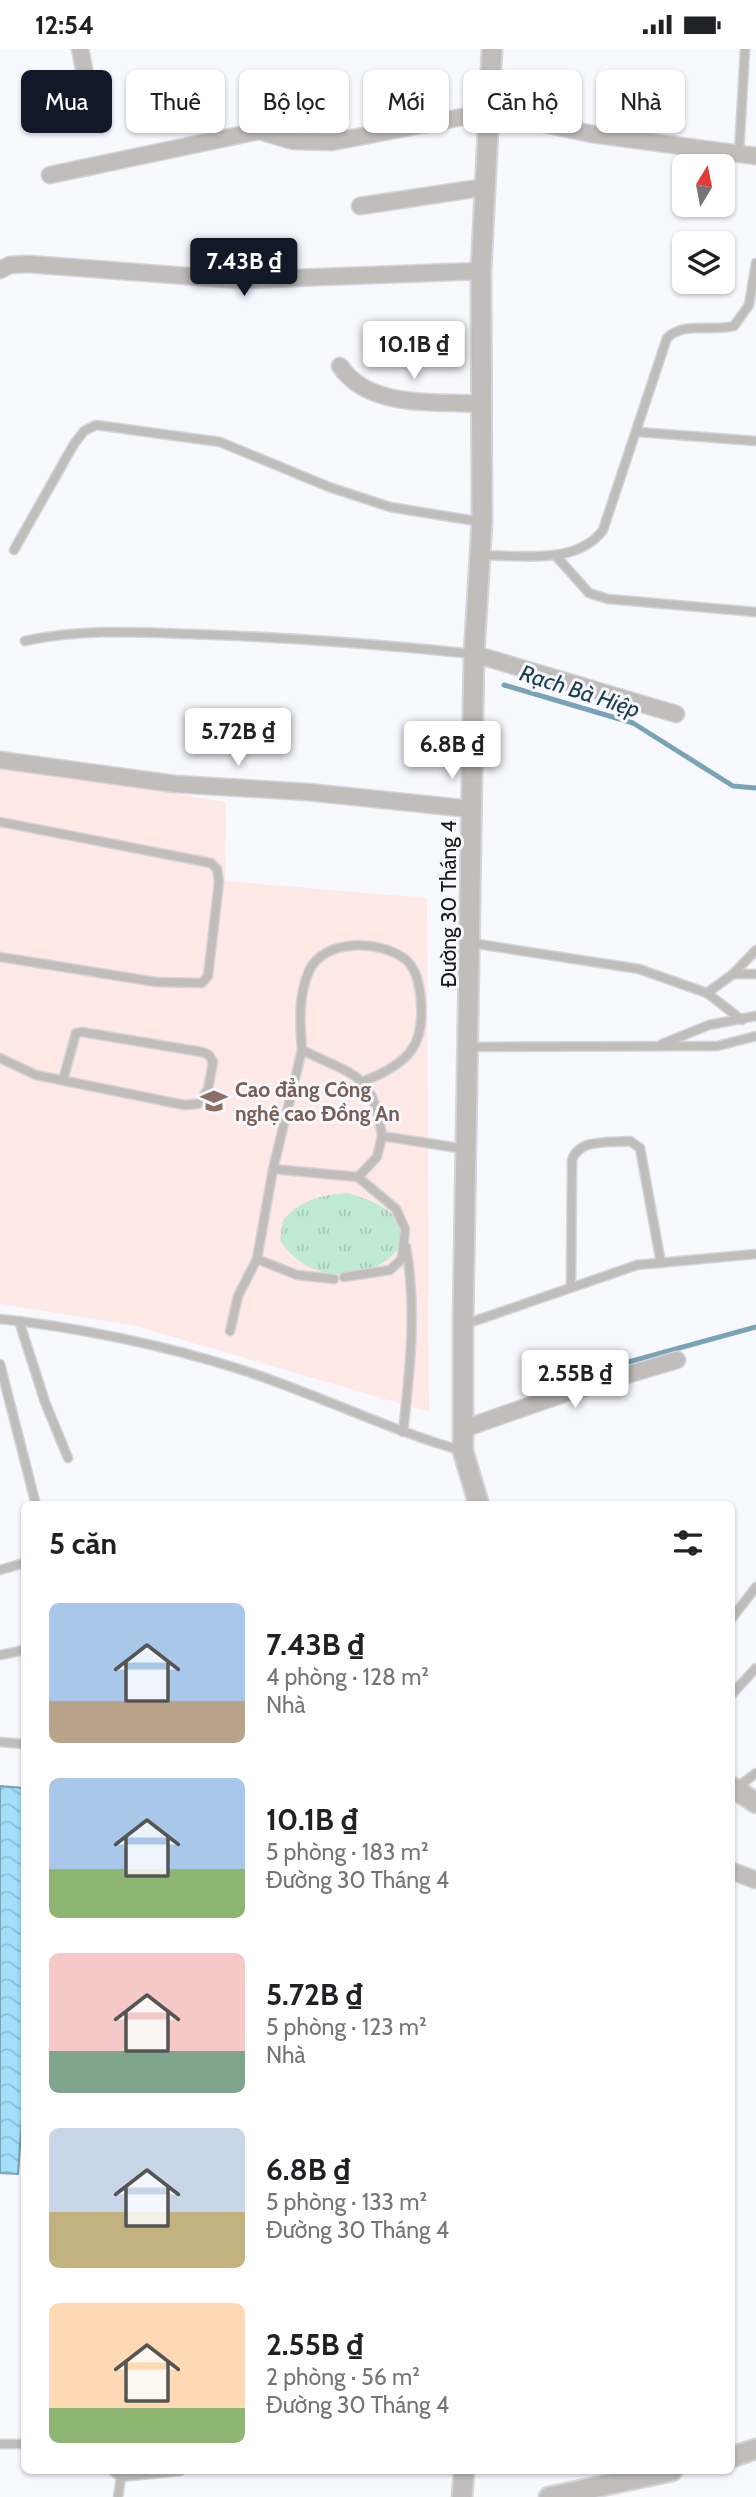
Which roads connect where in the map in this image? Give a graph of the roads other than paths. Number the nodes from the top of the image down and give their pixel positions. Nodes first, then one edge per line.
1 (80, 49) edge
2 (492, 49) edge
3 (745, 49) edge
4 (84, 70) edge
5 (491, 70) edge
6 (463, 117) edge
7 (582, 132) edge
8 (487, 133) edge
9 (739, 153) junction
10 (756, 156) edge
11 (50, 175) dead end
12 (486, 187) junction
13 (360, 206) dead end
14 (756, 263) edge
15 (0, 270) edge
16 (481, 271) junction
17 (340, 366) dead end
18 (481, 404) junction
19 (638, 432) junction
20 (756, 441) edge
21 (482, 522) junction
22 (14, 550) dead end
23 (480, 555) junction
24 (555, 555) junction
25 (756, 612) edge
26 (25, 641) dead end
27 (474, 654) junction
28 (676, 714) dead end
29 (0, 760) edge
30 (471, 809) junction
31 (0, 822) edge
32 (471, 943) junction
33 (756, 950) edge
34 (0, 957) edge
35 (733, 974) junction
36 (756, 974) edge
37 (707, 993) junction
38 (756, 1016) edge
39 (742, 1020) junction
40 (756, 1036) edge
41 (656, 1046) junction
42 (469, 1047) junction
43 (302, 1050) junction
44 (0, 1058) edge
45 (63, 1080) junction
46 (365, 1081) junction
47 (382, 1136) junction
48 (465, 1149) junction
49 (273, 1169) junction
50 (358, 1177) junction
51 (406, 1244) junction
52 (756, 1254) edge
53 (257, 1259) junction
54 (661, 1263) junction
55 (344, 1277) dead end
56 (334, 1279) dead end
57 (571, 1287) junction
58 (0, 1319) edge
59 (19, 1321) junction
60 (463, 1325) junction
61 (230, 1331) dead end
62 (677, 1360) dead end
63 (0, 1364) edge
64 (463, 1430) junction
65 (403, 1432) junction
66 (463, 1451) junction
67 (68, 1458) dead end
68 (35, 1501) edge
69 (478, 1501) edge
70 (21, 1564) edge
71 (0, 1570) edge
72 (756, 1587) edge
73 (735, 1614) edge
74 (21, 1651) edge
75 (0, 1655) edge
76 (756, 1668) edge
77 (735, 1691) edge
78 (0, 1742) edge
79 (21, 1744) edge
80 (756, 1773) edge
81 (735, 1787) edge
82 (735, 1789) edge
83 (756, 1803) edge
84 (735, 1872) edge
85 (756, 1880) edge
86 (0, 2444) edge
87 (21, 2444) edge
88 (756, 2449) edge
89 (735, 2456) edge
90 (117, 2474) edge
91 (150, 2474) edge
92 (658, 2474) edge
93 (121, 2477) junction
94 (118, 2497) edge
95 (549, 2497) edge

1 - 4 street
2 - 5 street, Đường 30 Tháng 4
3 - 9 lane
6 - 11 street
7 - 9 street
8 - 12 street, Đường 30 Tháng 4
9 - 10 street
12 - 13 street
12 - 16 street, Đường 30 Tháng 4
14 - 19 lane
15 - 16 street
16 - 18 street, Đường 30 Tháng 4
17 - 18 street
18 - 21 street, Đường 30 Tháng 4
19 - 20 lane
19 - 24 lane
21 - 22 lane
21 - 23 street, Đường 30 Tháng 4
23 - 24 lane
23 - 27 street, Đường 30 Tháng 4
24 - 25 lane
26 - 27 lane
27 - 28 street
27 - 30 street, Đường 30 Tháng 4
29 - 30 street
30 - 32 street, Đường 30 Tháng 4
31 - 34 lane
32 - 37 lane
32 - 42 street, Đường 30 Tháng 4
33 - 35 lane
35 - 36 lane
35 - 37 lane
37 - 39 lane
38 - 39 lane
39 - 41 lane
40 - 41 lane
41 - 42 lane
42 - 48 street, Đường 30 Tháng 4
43 - 46 lane
43 - 46 lane
43 - 49 lane
44 - 45 lane
45 - 45 lane
46 - 47 lane
47 - 48 lane
47 - 50 lane
48 - 60 street, Đường 30 Tháng 4
49 - 50 lane
49 - 53 lane
50 - 51 lane
51 - 55 lane
51 - 65 lane
52 - 54 lane
53 - 56 lane
53 - 61 lane
54 - 57 lane
54 - 57 lane
57 - 60 lane
58 - 59 lane
59 - 65 lane
59 - 67 lane
60 - 64 street, Đường 30 Tháng 4
62 - 64 street
63 - 68 lane
64 - 66 street, Đường 30 Tháng 4
65 - 66 lane
66 - 69 street, Đường 30 Tháng 4
70 - 71 lane
72 - 73 lane
74 - 75 lane
76 - 77 lane
78 - 79 lane
80 - 81 lane
82 - 83 street
84 - 85 street
86 - 87 lane
88 - 89 street
90 - 93 lane
91 - 93 lane
92 - 95 street
93 - 94 lane

